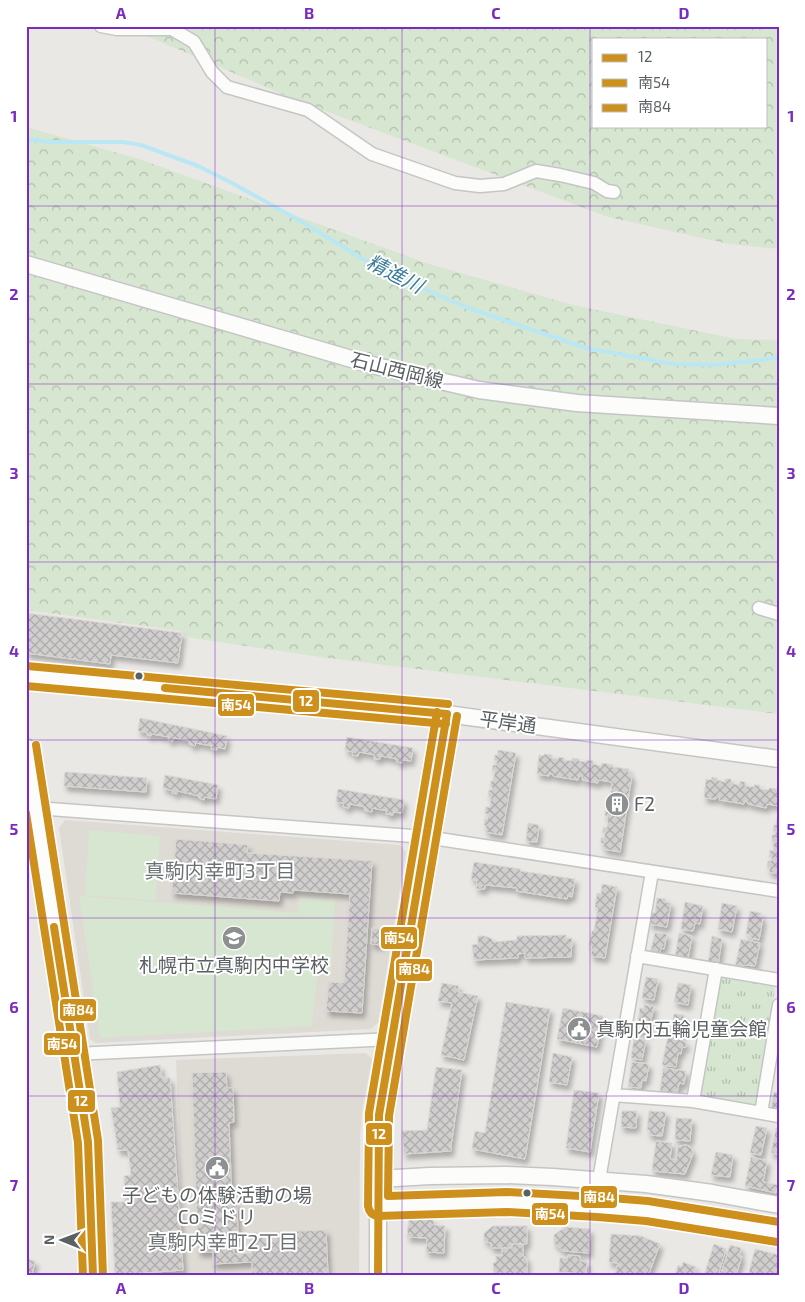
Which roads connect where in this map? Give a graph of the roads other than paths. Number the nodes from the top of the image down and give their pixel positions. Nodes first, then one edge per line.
1 (101, 26) edge
2 (614, 192) dead end
3 (26, 264) edge
4 (779, 416) edge
5 (759, 608) dead end
6 (779, 614) edge
7 (26, 676) edge
8 (447, 714) junction
9 (26, 747) edge
10 (779, 759) edge
11 (36, 808) junction
12 (426, 837) junction
13 (652, 872) junction
14 (779, 891) edge
15 (637, 956) junction
16 (716, 969) junction
17 (779, 980) edge
18 (779, 1005) edge
19 (393, 1039) junction
20 (74, 1054) junction
21 (613, 1095) junction
22 (693, 1101) junction
23 (761, 1113) junction
24 (779, 1116) edge
25 (378, 1180) junction
26 (600, 1180) junction
27 (779, 1205) edge
28 (378, 1206) junction
29 (779, 1232) edge
30 (93, 1276) edge
31 (378, 1276) edge

1 - 2 street
3 - 4 street, 石山西岡線
5 - 6 street
7 - 8 street, 平岸通
8 - 10 street, 平岸通
8 - 12 street
9 - 11 street
11 - 12 street
11 - 20 street
12 - 13 street
12 - 19 street
13 - 14 street
13 - 15 street
15 - 16 street
15 - 21 street
16 - 17 street
16 - 22 street
18 - 23 street
19 - 20 street
19 - 25 street
20 - 30 street
21 - 22 street
21 - 26 street
22 - 23 street
23 - 24 street
25 - 26 street
25 - 28 street
26 - 27 street
28 - 29 street
28 - 31 street

